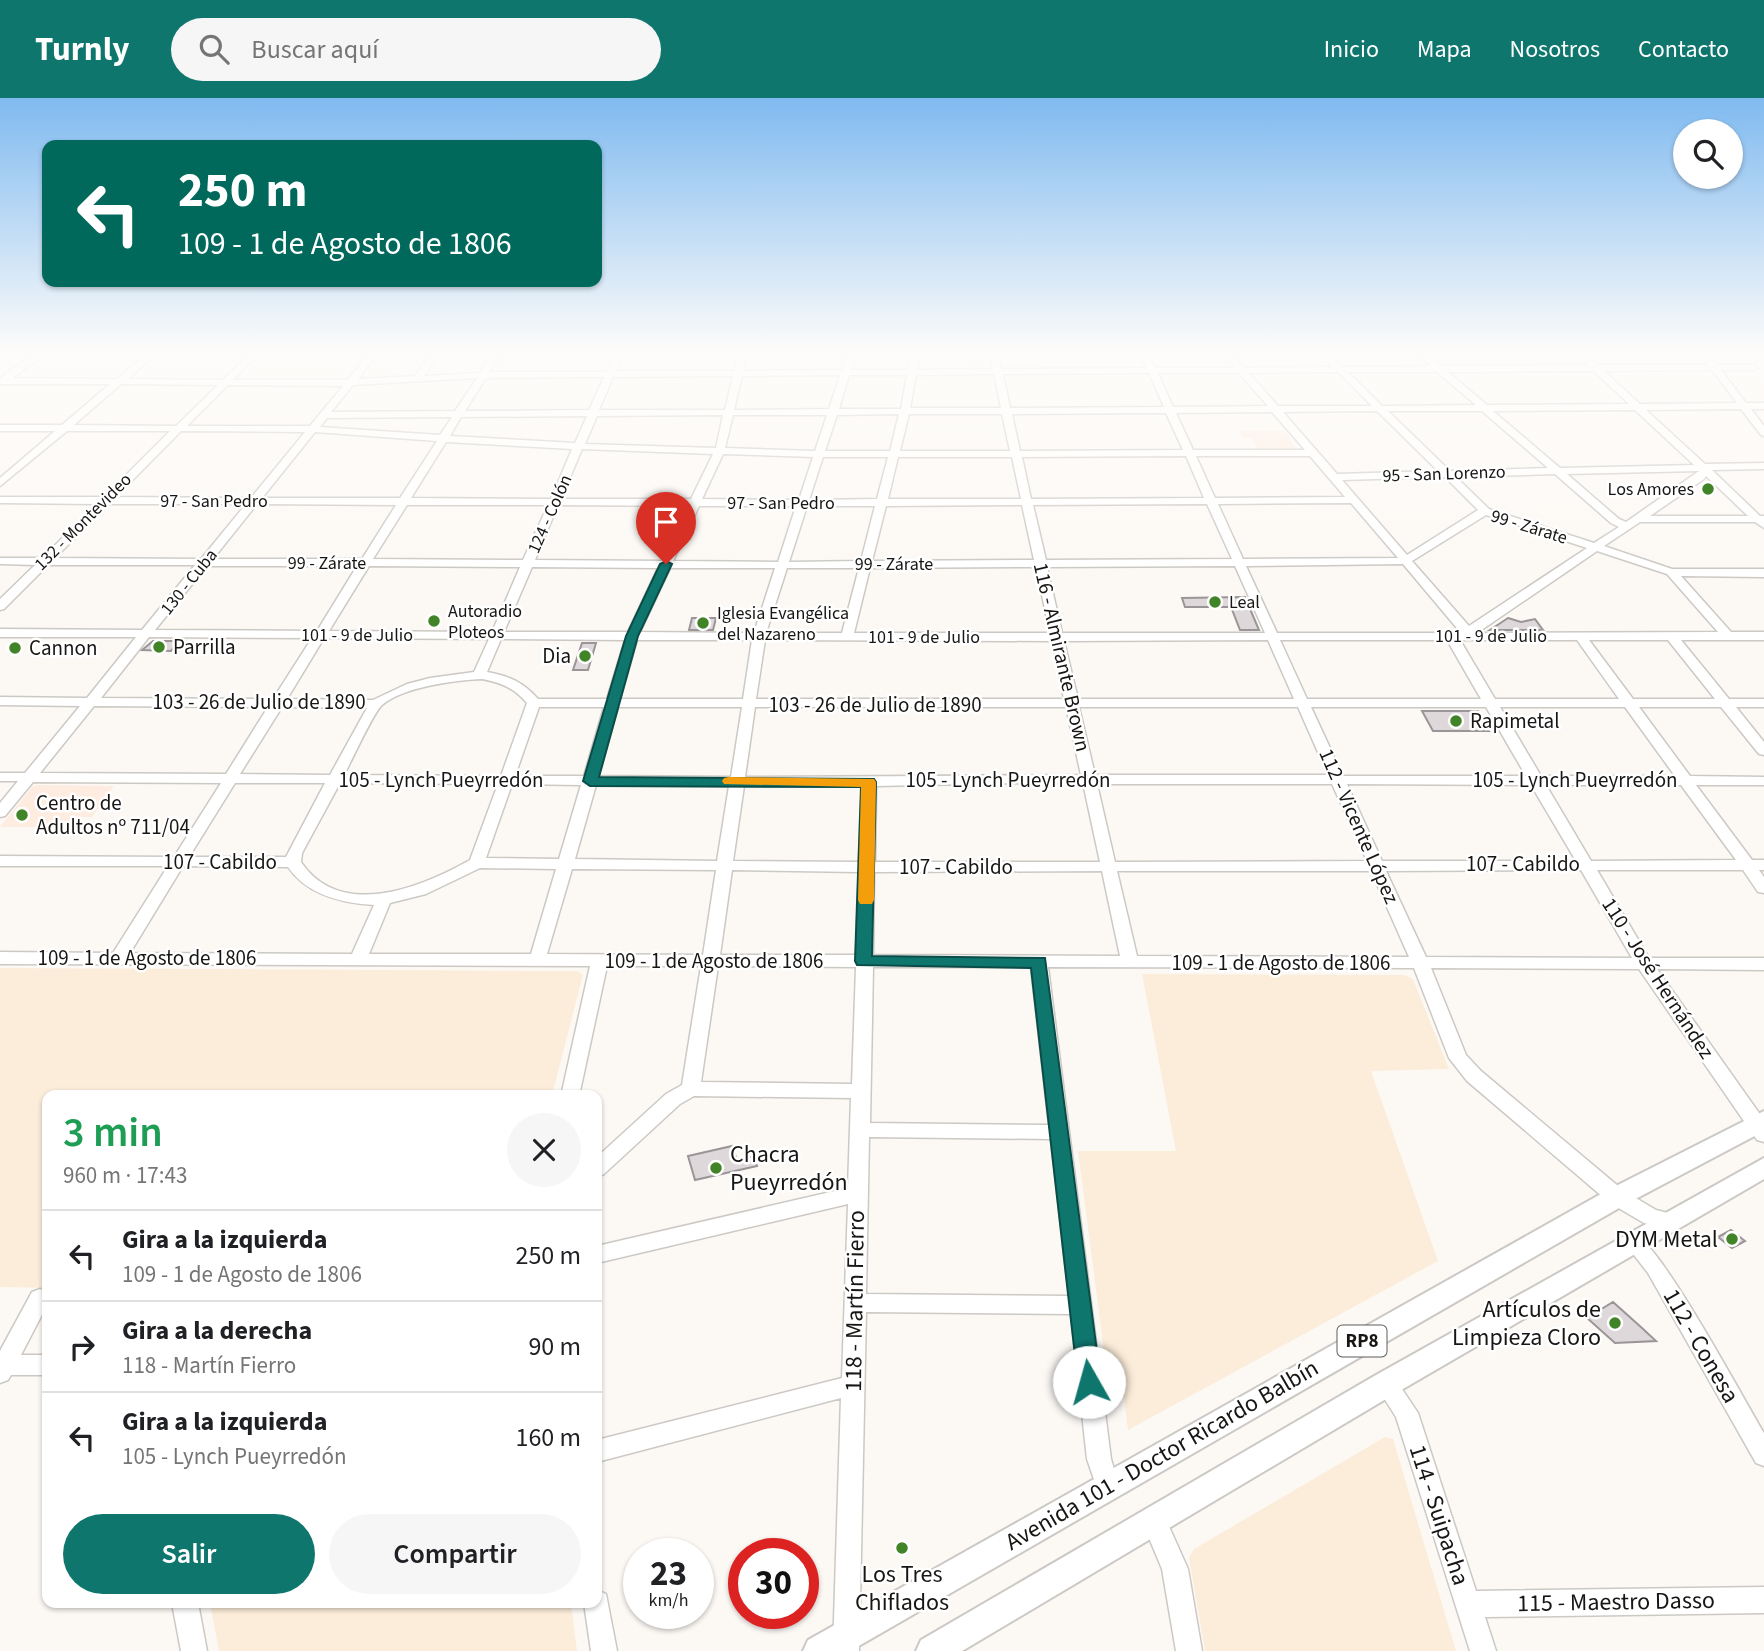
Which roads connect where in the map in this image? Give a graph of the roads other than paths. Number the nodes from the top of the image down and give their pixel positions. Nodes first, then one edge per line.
1 (69, 423) edge
2 (183, 423) edge
3 (318, 423) edge
4 (453, 423) edge
5 (590, 423) edge
6 (726, 423) edge
7 (829, 423) edge
8 (902, 423) edge
9 (1010, 423) edge
10 (1175, 423) edge
11 (1287, 423) edge
12 (1394, 423) edge
13 (1503, 423) edge
14 (1655, 423) edge
15 (0, 428) edge
16 (64, 428) junction
17 (177, 429) junction
18 (313, 429) junction
19 (445, 438) junction
20 (580, 446) junction
21 (720, 450) junction
22 (1312, 453) junction
23 (819, 454) junction
24 (1189, 454) junction
25 (894, 455) junction
26 (1016, 455) junction
27 (1764, 466) edge
28 (1704, 468) junction
29 (1556, 470) junction
30 (1445, 473) junction
31 (1334, 477) junction
32 (0, 482) edge
33 (0, 500) edge
34 (105, 500) junction
35 (1211, 500) junction
36 (1353, 500) junction
37 (255, 501) junction
38 (405, 501) junction
39 (555, 501) junction
40 (695, 502) junction
41 (1027, 502) junction
42 (803, 503) junction
43 (881, 503) junction
44 (1485, 511) junction
45 (1639, 519) junction
46 (1762, 521) edge
47 (1627, 526) junction
48 (1595, 548) junction
49 (1406, 560) junction
50 (0, 561) edge
51 (43, 562) junction
52 (366, 562) junction
53 (1240, 562) junction
54 (205, 563) junction
55 (1040, 563) junction
56 (528, 564) junction
57 (666, 564) junction
58 (863, 564) junction
59 (783, 565) junction
60 (1671, 572) junction
61 (1764, 573) edge
62 (0, 606) edge
63 (0, 633) edge
64 (147, 634) junction
65 (1470, 634) junction
66 (320, 635) junction
67 (496, 635) junction
68 (632, 636) junction
69 (759, 636) junction
70 (1451, 636) junction
71 (1580, 636) junction
72 (1671, 636) junction
73 (1728, 636) junction
74 (1764, 636) edge
75 (846, 637) junction
76 (1058, 637) junction
77 (1273, 637) junction
78 (479, 676) junction
79 (0, 701) edge
80 (92, 701) junction
81 (278, 702) junction
82 (1072, 703) junction
83 (1303, 703) junction
84 (1764, 703) edge
85 (376, 704) junction
86 (534, 704) junction
87 (613, 704) junction
88 (1491, 704) junction
89 (1726, 704) junction
90 (751, 705) junction
91 (1632, 705) junction
92 (1764, 751) edge
93 (30, 777) junction
94 (0, 778) edge
95 (232, 779) junction
96 (332, 780) junction
97 (1091, 780) junction
98 (1536, 780) junction
99 (1688, 780) junction
100 (507, 781) junction
101 (590, 781) junction
102 (738, 781) junction
103 (1339, 781) junction
104 (1764, 781) edge
105 (869, 782) junction
106 (0, 813) edge
107 (0, 861) edge
108 (179, 862) junction
109 (293, 862) junction
110 (477, 863) junction
111 (1586, 863) junction
112 (1375, 864) junction
113 (566, 865) junction
114 (1756, 865) edge
115 (725, 866) junction
116 (868, 867) junction
117 (1110, 867) junction
118 (1764, 888) edge
119 (384, 899) junction
120 (0, 958) edge
121 (118, 958) junction
122 (359, 959) junction
123 (537, 961) junction
124 (600, 961) junction
125 (710, 961) junction
126 (863, 961) junction
127 (1039, 962) junction
128 (1130, 963) junction
129 (1421, 964) junction
130 (1764, 964) edge
131 (1645, 965) junction
132 (691, 1089) junction
133 (571, 1090) edge
134 (860, 1091) junction
135 (1761, 1126) edge
136 (860, 1130) junction
137 (1060, 1132) junction
138 (602, 1164) edge
139 (1764, 1167) edge
140 (857, 1195) junction
141 (1617, 1197) junction
142 (1669, 1221) junction
143 (1633, 1241) junction
144 (602, 1254) edge
145 (40, 1298) dead end
146 (855, 1303) junction
147 (1080, 1305) junction
148 (42, 1365) edge
149 (1, 1368) edge
150 (1386, 1384) junction
151 (852, 1385) junction
152 (602, 1450) edge
153 (1764, 1455) edge
154 (1107, 1486) junction
155 (1154, 1521) junction
156 (1764, 1600) edge
157 (1469, 1604) junction
158 (186, 1608) edge
159 (598, 1608) edge
160 (846, 1643) edge
161 (194, 1651) edge
162 (604, 1651) edge
163 (820, 1651) edge
164 (932, 1651) edge
165 (1189, 1651) edge
166 (1483, 1651) edge

1 - 16 street
2 - 17 street, 132 - Montevideo
3 - 18 street, 130 - Cuba
4 - 19 street
5 - 20 street, 124 - Colón
6 - 21 street
7 - 23 street
8 - 25 street
9 - 26 street, 116 - Almirante Brown
10 - 24 street, 112 - Vicente López
11 - 22 street
12 - 30 street
13 - 29 street
14 - 28 street
15 - 16 street
16 - 17 street
16 - 32 street
17 - 18 street
17 - 34 street, 132 - Montevideo
18 - 19 street
18 - 37 street, 130 - Cuba
19 - 20 street
19 - 38 street
20 - 21 street
20 - 39 street, 124 - Colón
21 - 23 street
21 - 40 street
22 - 24 street
22 - 31 street
23 - 25 street
23 - 42 street
24 - 26 street
24 - 35 street, 112 - Vicente López
25 - 26 street
25 - 43 street
26 - 41 street, 116 - Almirante Brown
27 - 28 street, 95 - San Lorenzo
28 - 29 street, 95 - San Lorenzo
28 - 45 street
28 - 46 street
29 - 30 street, 95 - San Lorenzo
29 - 47 street
30 - 31 street, 95 - San Lorenzo
30 - 44 street
31 - 36 street
33 - 34 street, 97 - San Pedro
34 - 37 street, 97 - San Pedro
34 - 51 street, 132 - Montevideo
35 - 36 street, 97 - San Pedro
35 - 41 street, 97 - San Pedro
35 - 53 street, 112 - Vicente López
36 - 49 street
37 - 38 street, 97 - San Pedro
37 - 54 street, 130 - Cuba
38 - 39 street, 97 - San Pedro
38 - 52 street
39 - 40 street, 97 - San Pedro
39 - 56 street, 124 - Colón
40 - 42 street, 97 - San Pedro
40 - 57 street
41 - 43 street, 97 - San Pedro
41 - 55 street, 116 - Almirante Brown
42 - 43 street, 97 - San Pedro
42 - 59 street
43 - 58 street
44 - 48 street, 99 - Zárate
44 - 49 street, 99 - Zárate
45 - 46 street
45 - 47 street
47 - 48 street
48 - 60 street, 99 - Zárate
48 - 65 street
49 - 53 street, 99 - Zárate
49 - 65 street
50 - 51 street, 99 - Zárate
51 - 54 street, 99 - Zárate
51 - 62 street, 132 - Montevideo
52 - 54 street, 99 - Zárate
52 - 56 street, 99 - Zárate
52 - 66 street
53 - 55 street, 99 - Zárate
53 - 77 street, 112 - Vicente López
54 - 64 street, 130 - Cuba
55 - 58 street, 99 - Zárate
55 - 76 street, 116 - Almirante Brown
56 - 57 street, 99 - Zárate
56 - 67 street, 124 - Colón
57 - 59 street, 99 - Zárate
57 - 68 street
58 - 59 street, 99 - Zárate
58 - 75 street
59 - 69 street
60 - 61 street, 99 - Zárate
60 - 73 street
63 - 64 street, 101 - 9 de Julio
64 - 66 street, 101 - 9 de Julio
64 - 80 street, 130 - Cuba
65 - 70 street, 101 - 9 de Julio
65 - 71 street, 101 - 9 de Julio
66 - 67 street, 101 - 9 de Julio
66 - 81 street
67 - 68 street, 101 - 9 de Julio
67 - 78 street, 124 - Colón
68 - 69 street, 101 - 9 de Julio
68 - 87 street
69 - 75 street, 101 - 9 de Julio
69 - 90 street
70 - 77 street, 101 - 9 de Julio
70 - 88 street, 110 - José Hernández
71 - 72 street, 101 - 9 de Julio
71 - 91 street
72 - 73 street, 101 - 9 de Julio
72 - 89 street
73 - 74 street, 101 - 9 de Julio
75 - 76 street, 101 - 9 de Julio
76 - 77 street, 101 - 9 de Julio
76 - 82 street, 116 - Almirante Brown
77 - 83 street, 112 - Vicente López
78 - 85 street, 103 - 26 de Julio de 1890
78 - 86 street, 103 - 26 de Julio de 1890
79 - 80 street, 103 - 26 de Julio de 1890
80 - 81 street, 103 - 26 de Julio de 1890
80 - 93 street, 130 - Cuba
81 - 85 street, 103 - 26 de Julio de 1890
81 - 95 street
82 - 83 street, 103 - 26 de Julio de 1890
82 - 90 street, 103 - 26 de Julio de 1890
82 - 97 street, 116 - Almirante Brown
83 - 88 street, 103 - 26 de Julio de 1890
83 - 103 street, 112 - Vicente López
84 - 89 street, 103 - 26 de Julio de 1890
85 - 96 street
86 - 87 street, 103 - 26 de Julio de 1890
86 - 100 street
87 - 90 street, 103 - 26 de Julio de 1890
87 - 101 street
88 - 91 street, 103 - 26 de Julio de 1890
88 - 98 street, 110 - José Hernández
89 - 91 street, 103 - 26 de Julio de 1890
89 - 92 street
90 - 102 street
91 - 99 street
93 - 94 street, 105 - Lynch Pueyrredón
93 - 95 street, 105 - Lynch Pueyrredón
93 - 106 street, 130 - Cuba
95 - 96 street, 105 - Lynch Pueyrredón
95 - 108 street
96 - 100 street, 105 - Lynch Pueyrredón
96 - 109 street
97 - 103 street, 105 - Lynch Pueyrredón
97 - 105 street, 105 - Lynch Pueyrredón
97 - 117 street, 116 - Almirante Brown
98 - 99 street, 105 - Lynch Pueyrredón
98 - 103 street, 105 - Lynch Pueyrredón
98 - 111 street, 110 - José Hernández
99 - 104 street, 105 - Lynch Pueyrredón
99 - 114 street
100 - 101 street, 105 - Lynch Pueyrredón
100 - 110 street
101 - 102 street, 105 - Lynch Pueyrredón
101 - 113 street
102 - 105 street, 105 - Lynch Pueyrredón
102 - 115 street
103 - 112 street, 112 - Vicente López
105 - 116 street, 118 - Martín Fierro
107 - 108 street, 107 - Cabildo
108 - 109 street, 107 - Cabildo
108 - 121 street
109 - 119 street, 107 - Cabildo
110 - 113 street, 107 - Cabildo
110 - 119 street, 107 - Cabildo
111 - 112 street, 107 - Cabildo
111 - 114 street, 107 - Cabildo
111 - 131 street, 110 - José Hernández
112 - 117 street, 107 - Cabildo
112 - 129 street, 112 - Vicente López
113 - 115 street, 107 - Cabildo
113 - 123 street
114 - 118 street
115 - 116 street, 107 - Cabildo
115 - 125 street
116 - 117 street, 107 - Cabildo
116 - 126 street, 118 - Martín Fierro
117 - 128 street, 116 - Almirante Brown
119 - 122 street
120 - 121 street, 109 - 1 de Agosto de 1806
121 - 122 street, 109 - 1 de Agosto de 1806
122 - 123 street, 109 - 1 de Agosto de 1806
123 - 124 street, 109 - 1 de Agosto de 1806
124 - 125 street, 109 - 1 de Agosto de 1806
124 - 133 street
125 - 126 street, 109 - 1 de Agosto de 1806
125 - 132 street
126 - 127 street, 109 - 1 de Agosto de 1806
126 - 134 street, 118 - Martín Fierro
127 - 128 street, 109 - 1 de Agosto de 1806
127 - 137 street
128 - 129 street, 109 - 1 de Agosto de 1806
129 - 131 street, 109 - 1 de Agosto de 1806
129 - 141 street, 112 - Vicente López
130 - 131 street, 109 - 1 de Agosto de 1806
131 - 135 street, 110 - José Hernández
132 - 134 street
132 - 138 street
134 - 136 street, 118 - Martín Fierro
135 - 141 main road, Avenida 101 - Doctor Ricardo Balbín / RP8
136 - 137 street
136 - 140 street, 118 - Martín Fierro
137 - 147 street
139 - 142 main road, RP8
140 - 144 street
140 - 146 street, 118 - Martín Fierro
141 - 142 street, 112 - Vicente López
141 - 154 main road, Avenida 101 - Doctor Ricardo Balbín / RP8
142 - 143 main road, RP8
143 - 150 main road, RP8
143 - 153 street, 112 - Conesa
145 - 149 street
146 - 147 street
146 - 151 street, 118 - Martín Fierro
147 - 154 street
148 - 149 street
150 - 155 main road, RP8
150 - 157 street, 114 - Suipacha
151 - 152 street
151 - 160 street, 118 - Martín Fierro
154 - 160 main road, Avenida 101 - Doctor Ricardo Balbín / RP8
155 - 164 main road, RP8
155 - 165 street
156 - 157 street, 115 - Maestro Dasso
157 - 166 street, 114 - Suipacha
158 - 161 street
159 - 162 street
160 - 163 main road, Avenida 101 - Doctor Ricardo Balbín / RP8

